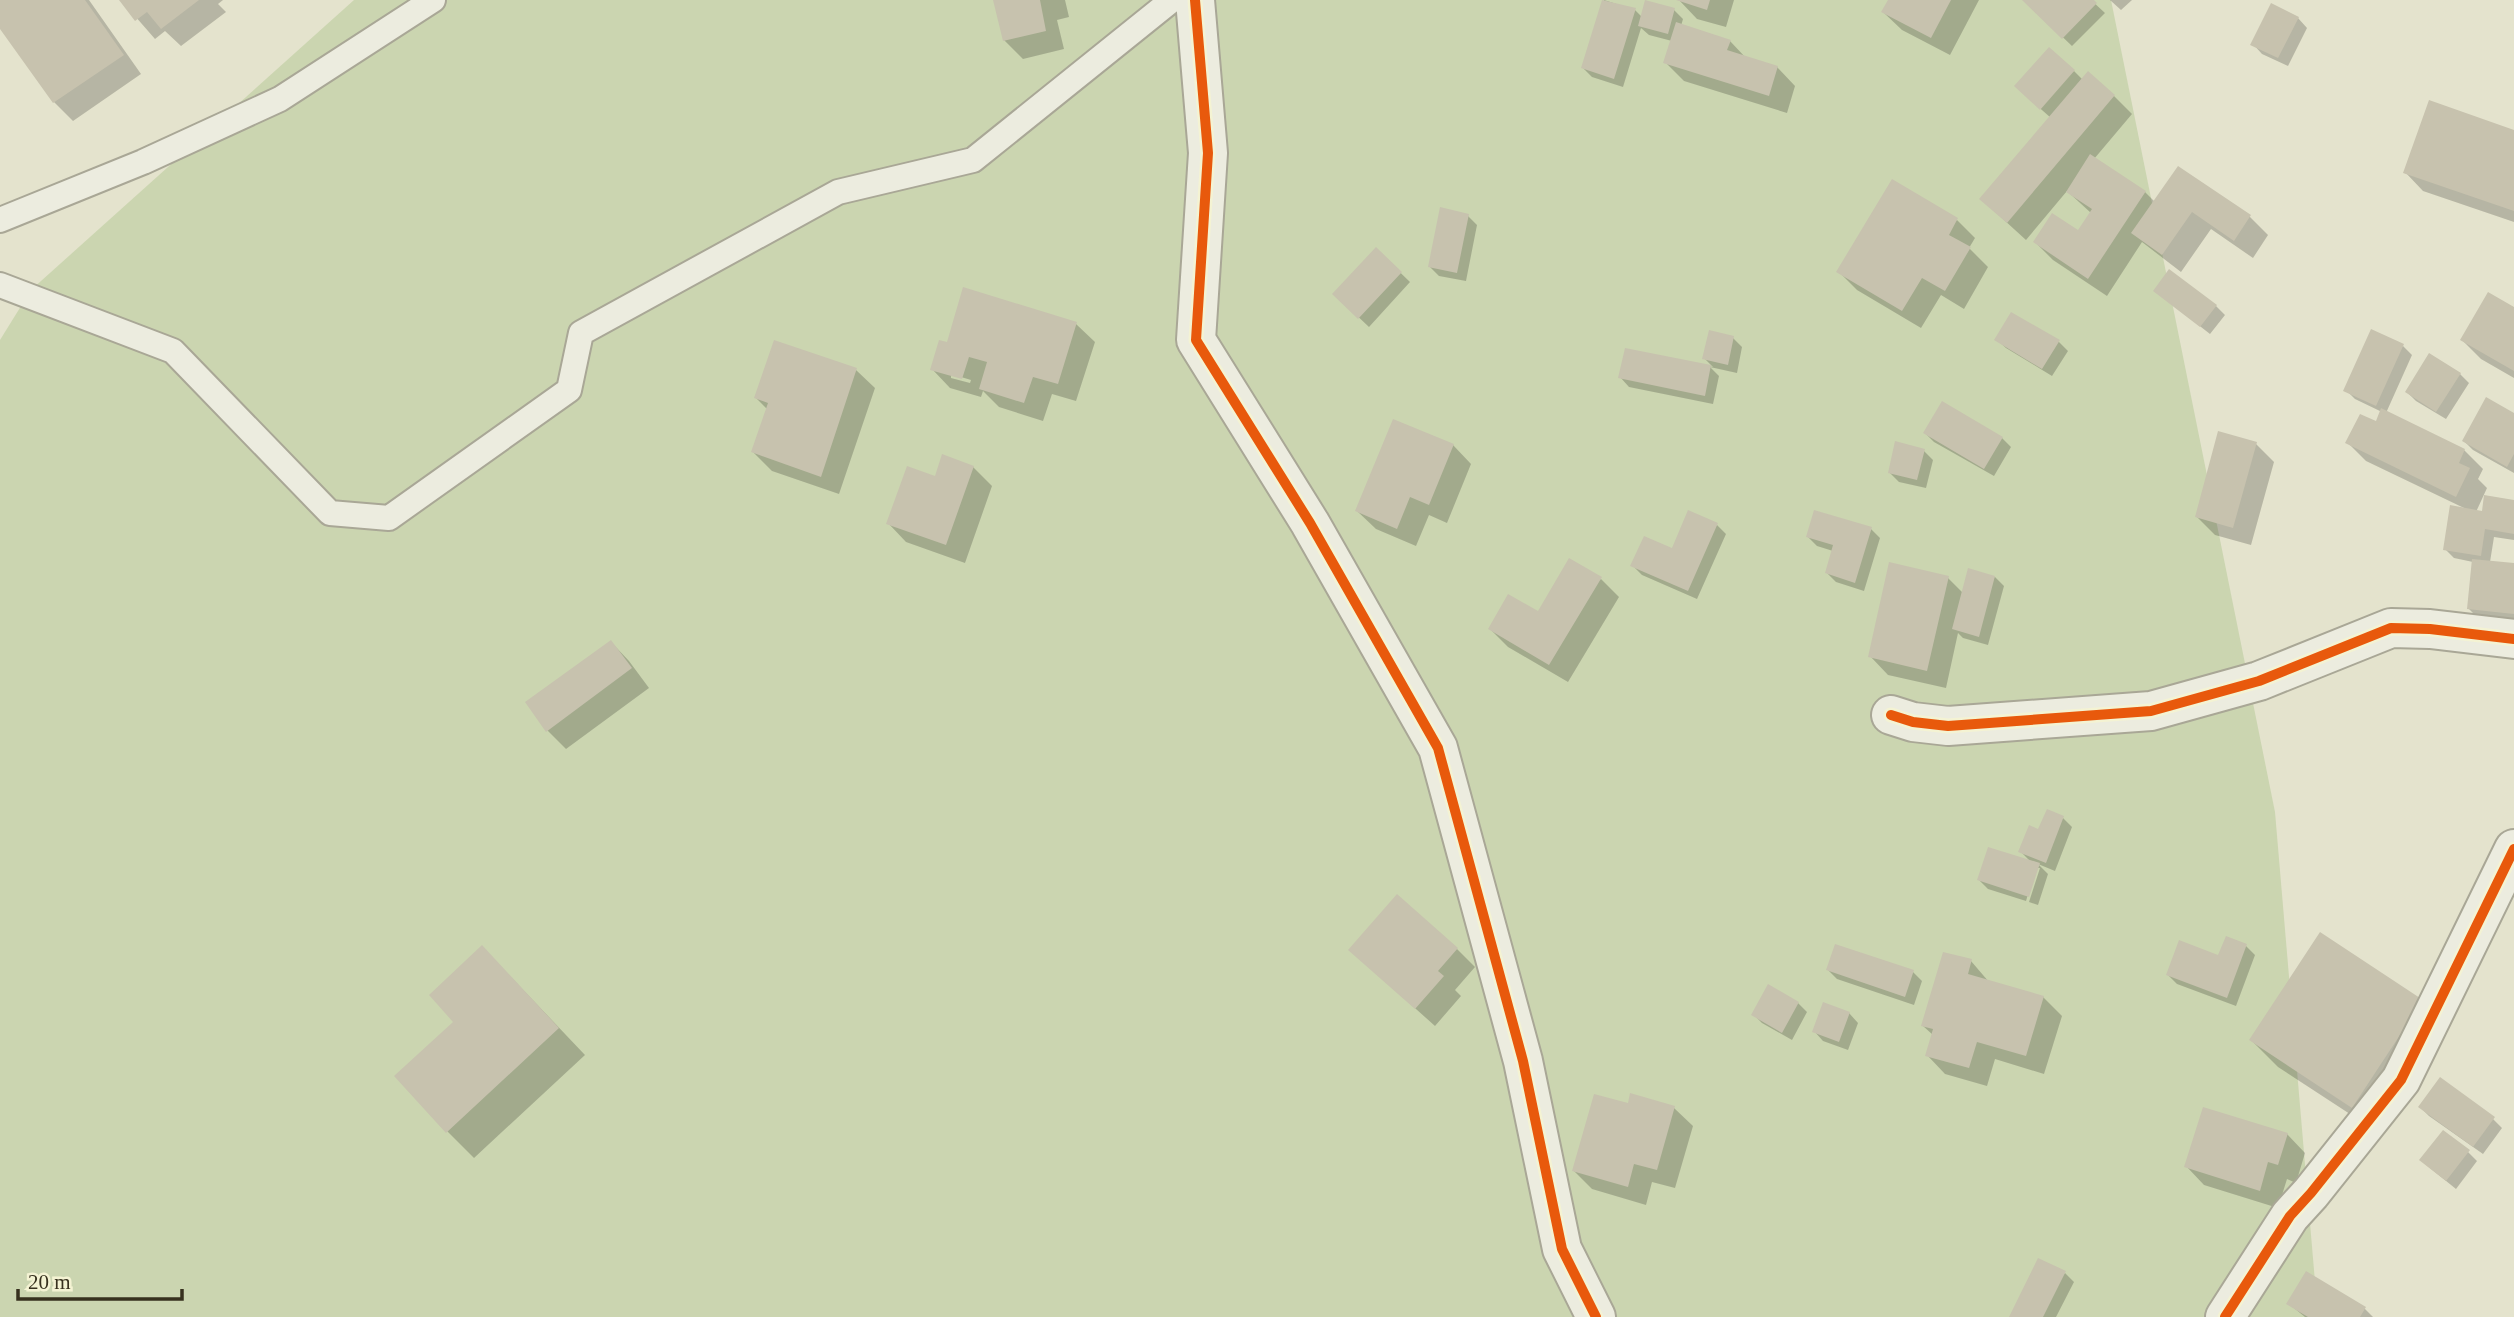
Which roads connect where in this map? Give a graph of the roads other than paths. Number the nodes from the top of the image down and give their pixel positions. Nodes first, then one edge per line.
1 (433, 0) edge
2 (1172, 0) edge
3 (1195, 0) edge
4 (0, 220) edge
5 (0, 285) edge
6 (2514, 639) edge
7 (1891, 715) dead end
8 (2514, 849) edge
9 (1596, 1317) edge
10 (2225, 1317) edge

1 - 4 lane
2 - 5 lane
3 - 9 street
6 - 7 street
8 - 10 street

